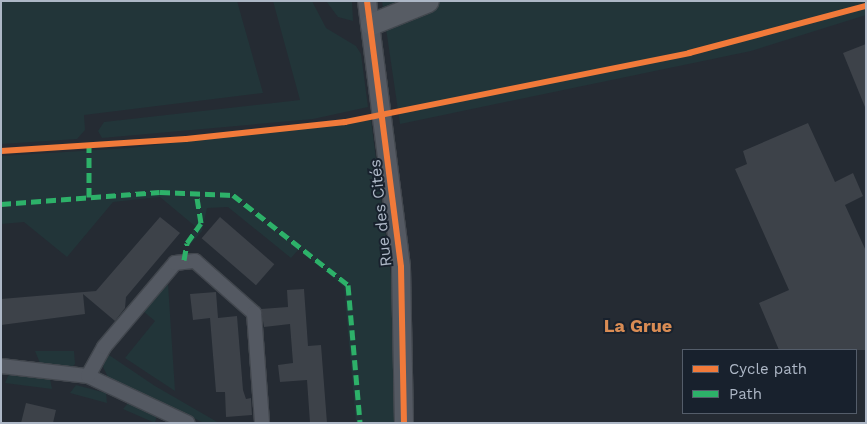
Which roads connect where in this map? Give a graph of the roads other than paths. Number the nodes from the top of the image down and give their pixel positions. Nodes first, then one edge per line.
1 (367, 1) edge
2 (428, 1) edge
3 (371, 24) junction
4 (1, 366) edge
5 (88, 376) junction
6 (188, 423) edge
7 (262, 423) edge
8 (404, 423) edge

1 - 3 street, Rue des Cités
2 - 3 main road
3 - 8 street, Rue des Cités
4 - 5 street
5 - 6 street
5 - 7 street

